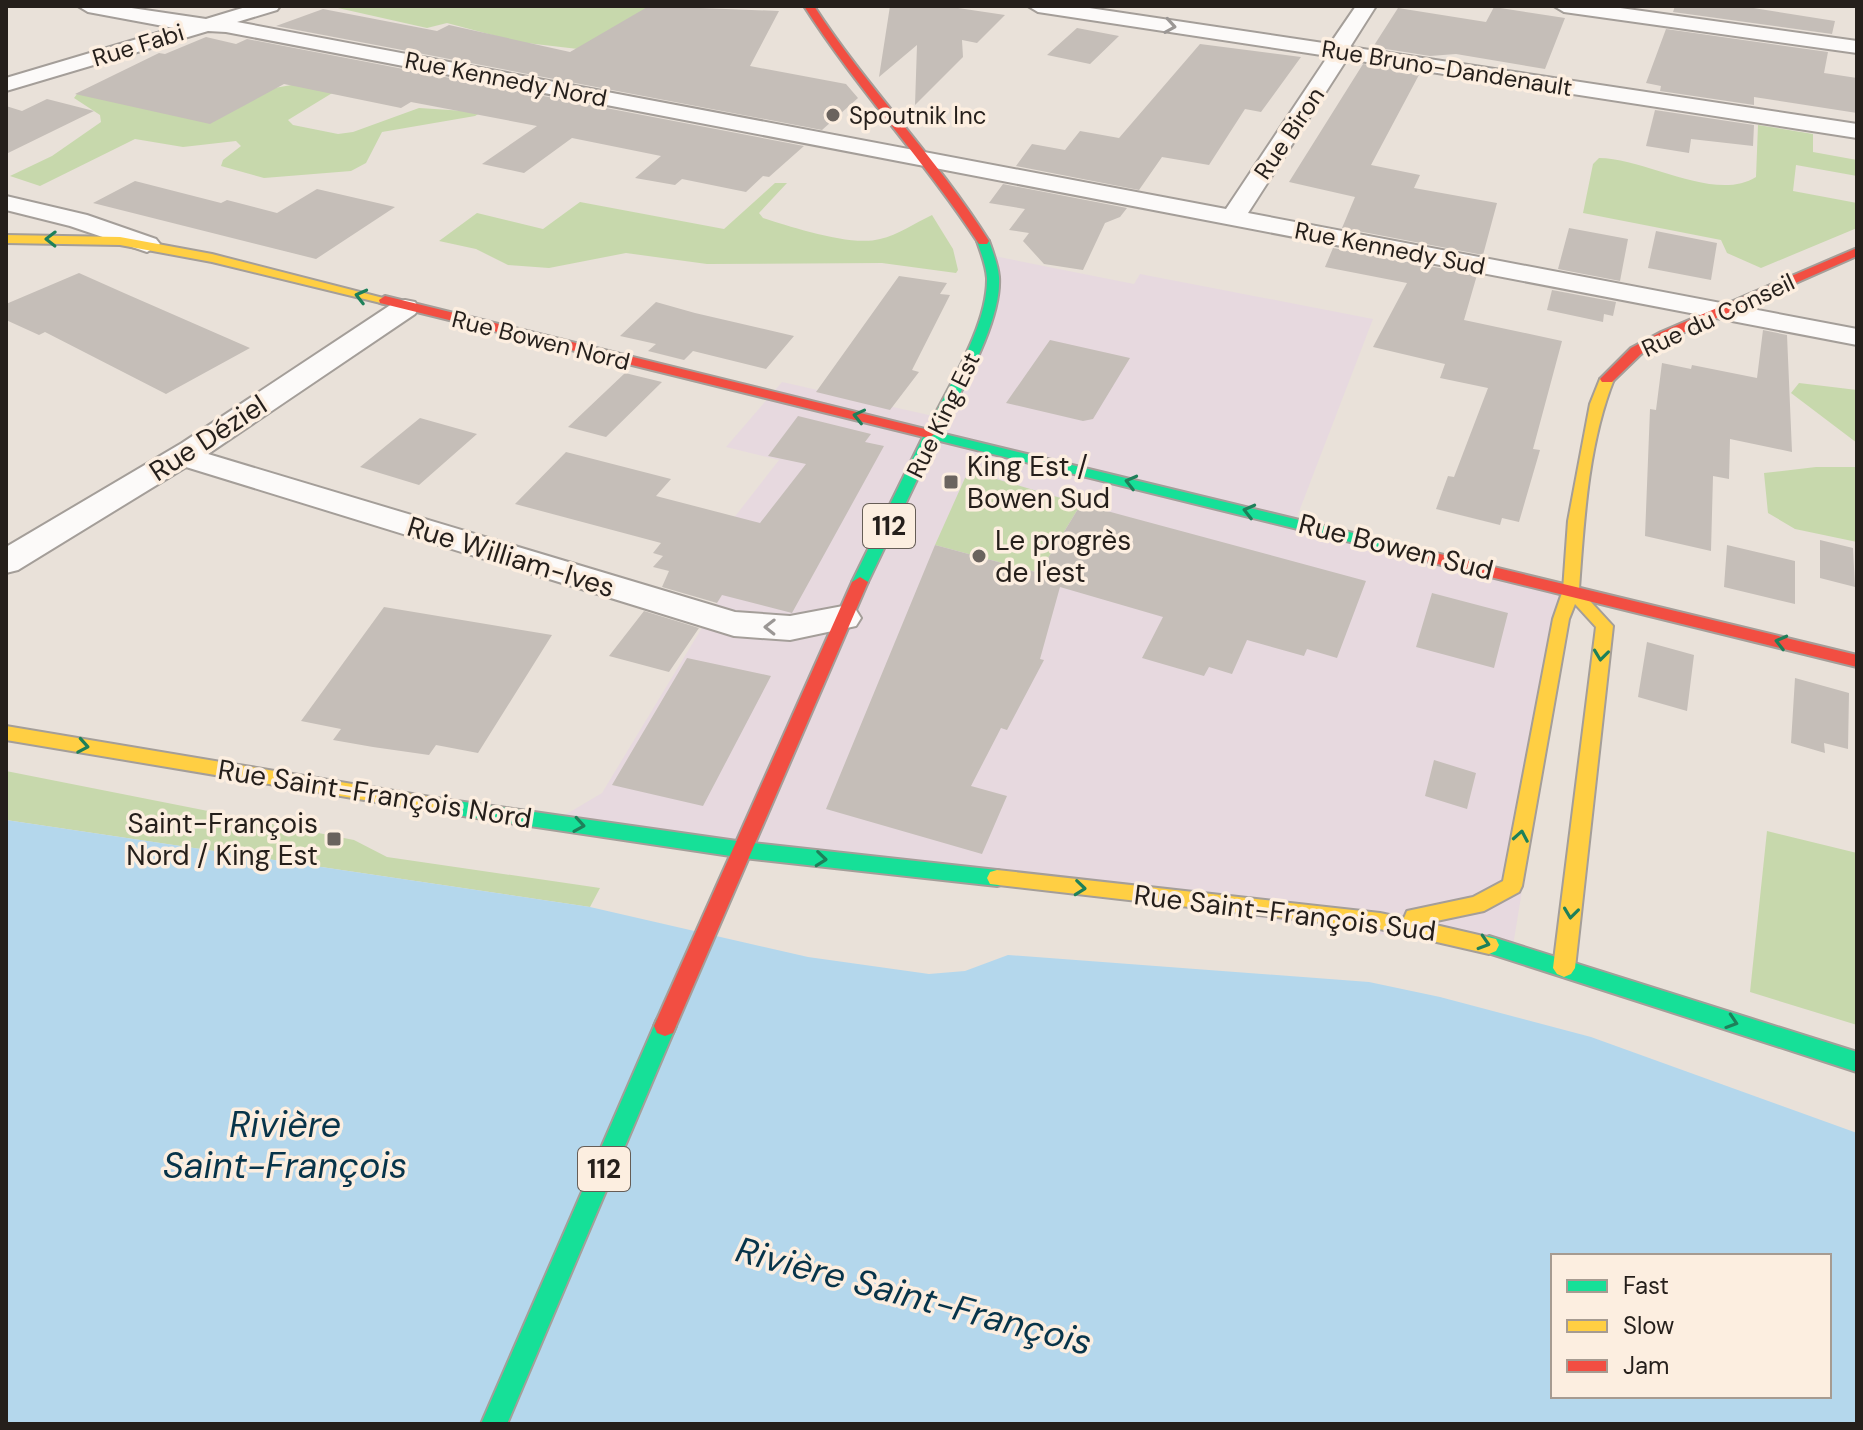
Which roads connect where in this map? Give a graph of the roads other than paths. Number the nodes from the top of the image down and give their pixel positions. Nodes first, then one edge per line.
1 (88, 6) edge
2 (270, 6) edge
3 (809, 6) edge
4 (1038, 6) edge
5 (1366, 6) edge
6 (1564, 6) edge
7 (204, 25) junction
8 (1857, 47) edge
9 (1339, 51) junction
10 (6, 85) edge
11 (1857, 131) edge
12 (924, 159) junction
13 (6, 203) edge
14 (1232, 218) junction
15 (6, 239) edge
16 (147, 244) junction
17 (1857, 252) edge
18 (405, 308) junction
19 (1723, 312) junction
20 (1857, 337) edge
21 (935, 434) junction
22 (182, 456) junction
23 (1576, 521) junction
24 (6, 562) edge
25 (1488, 569) junction
26 (1571, 590) junction
27 (843, 618) junction
28 (1857, 661) edge
29 (6, 733) edge
30 (744, 850) junction
31 (1380, 921) junction
32 (1564, 968) junction
33 (1857, 1062) edge
34 (494, 1424) edge

1 - 7 street, Rue Kennedy Nord
2 - 7 street, Rue Fabi
3 - 12 street, Rue King Est / 112
4 -> 9 street, Rue Bruno-Dandenault
5 - 9 street, Rue Biron
6 - 8 street
7 - 10 street, Rue Fabi
7 - 12 street, Rue Kennedy Nord
9 - 11 street, Rue Bruno-Dandenault
9 - 14 street, Rue Biron
12 - 14 street, Rue Kennedy Sud
12 - 21 street, Rue King Est / 112
13 - 16 street, Rue Bowen Nord
14 - 19 street, Rue Kennedy Sud
16 -> 15 street, Rue Bowen Nord
18 -> 16 street, Rue Bowen Nord
17 - 19 street, Rue du Conseil
21 -> 18 street, Rue Bowen Nord
18 - 22 street, Rue Déziel
19 - 20 street, Rue Kennedy Sud
19 - 23 street, Rue du Conseil
25 -> 21 street, Rue Bowen Sud
21 - 27 street, Rue King Est / 112
22 - 24 street, Rue Déziel
27 -> 22 street, Rue William-Ives
23 - 25 street
23 - 26 street, Rue du Conseil
25 - 26 street, Rue Bowen Sud
28 -> 26 street, Rue Bowen Sud
31 -> 26 street, Rue du Conseil
26 -> 32 street
27 - 30 street, Rue King Est / 112
29 -> 30 street, Rue Saint-François Nord
30 -> 31 street, Rue Saint-François Sud
30 - 34 street, 112
31 -> 32 street, Rue Saint-François Sud
32 -> 33 street, Rue Saint-François Sud

